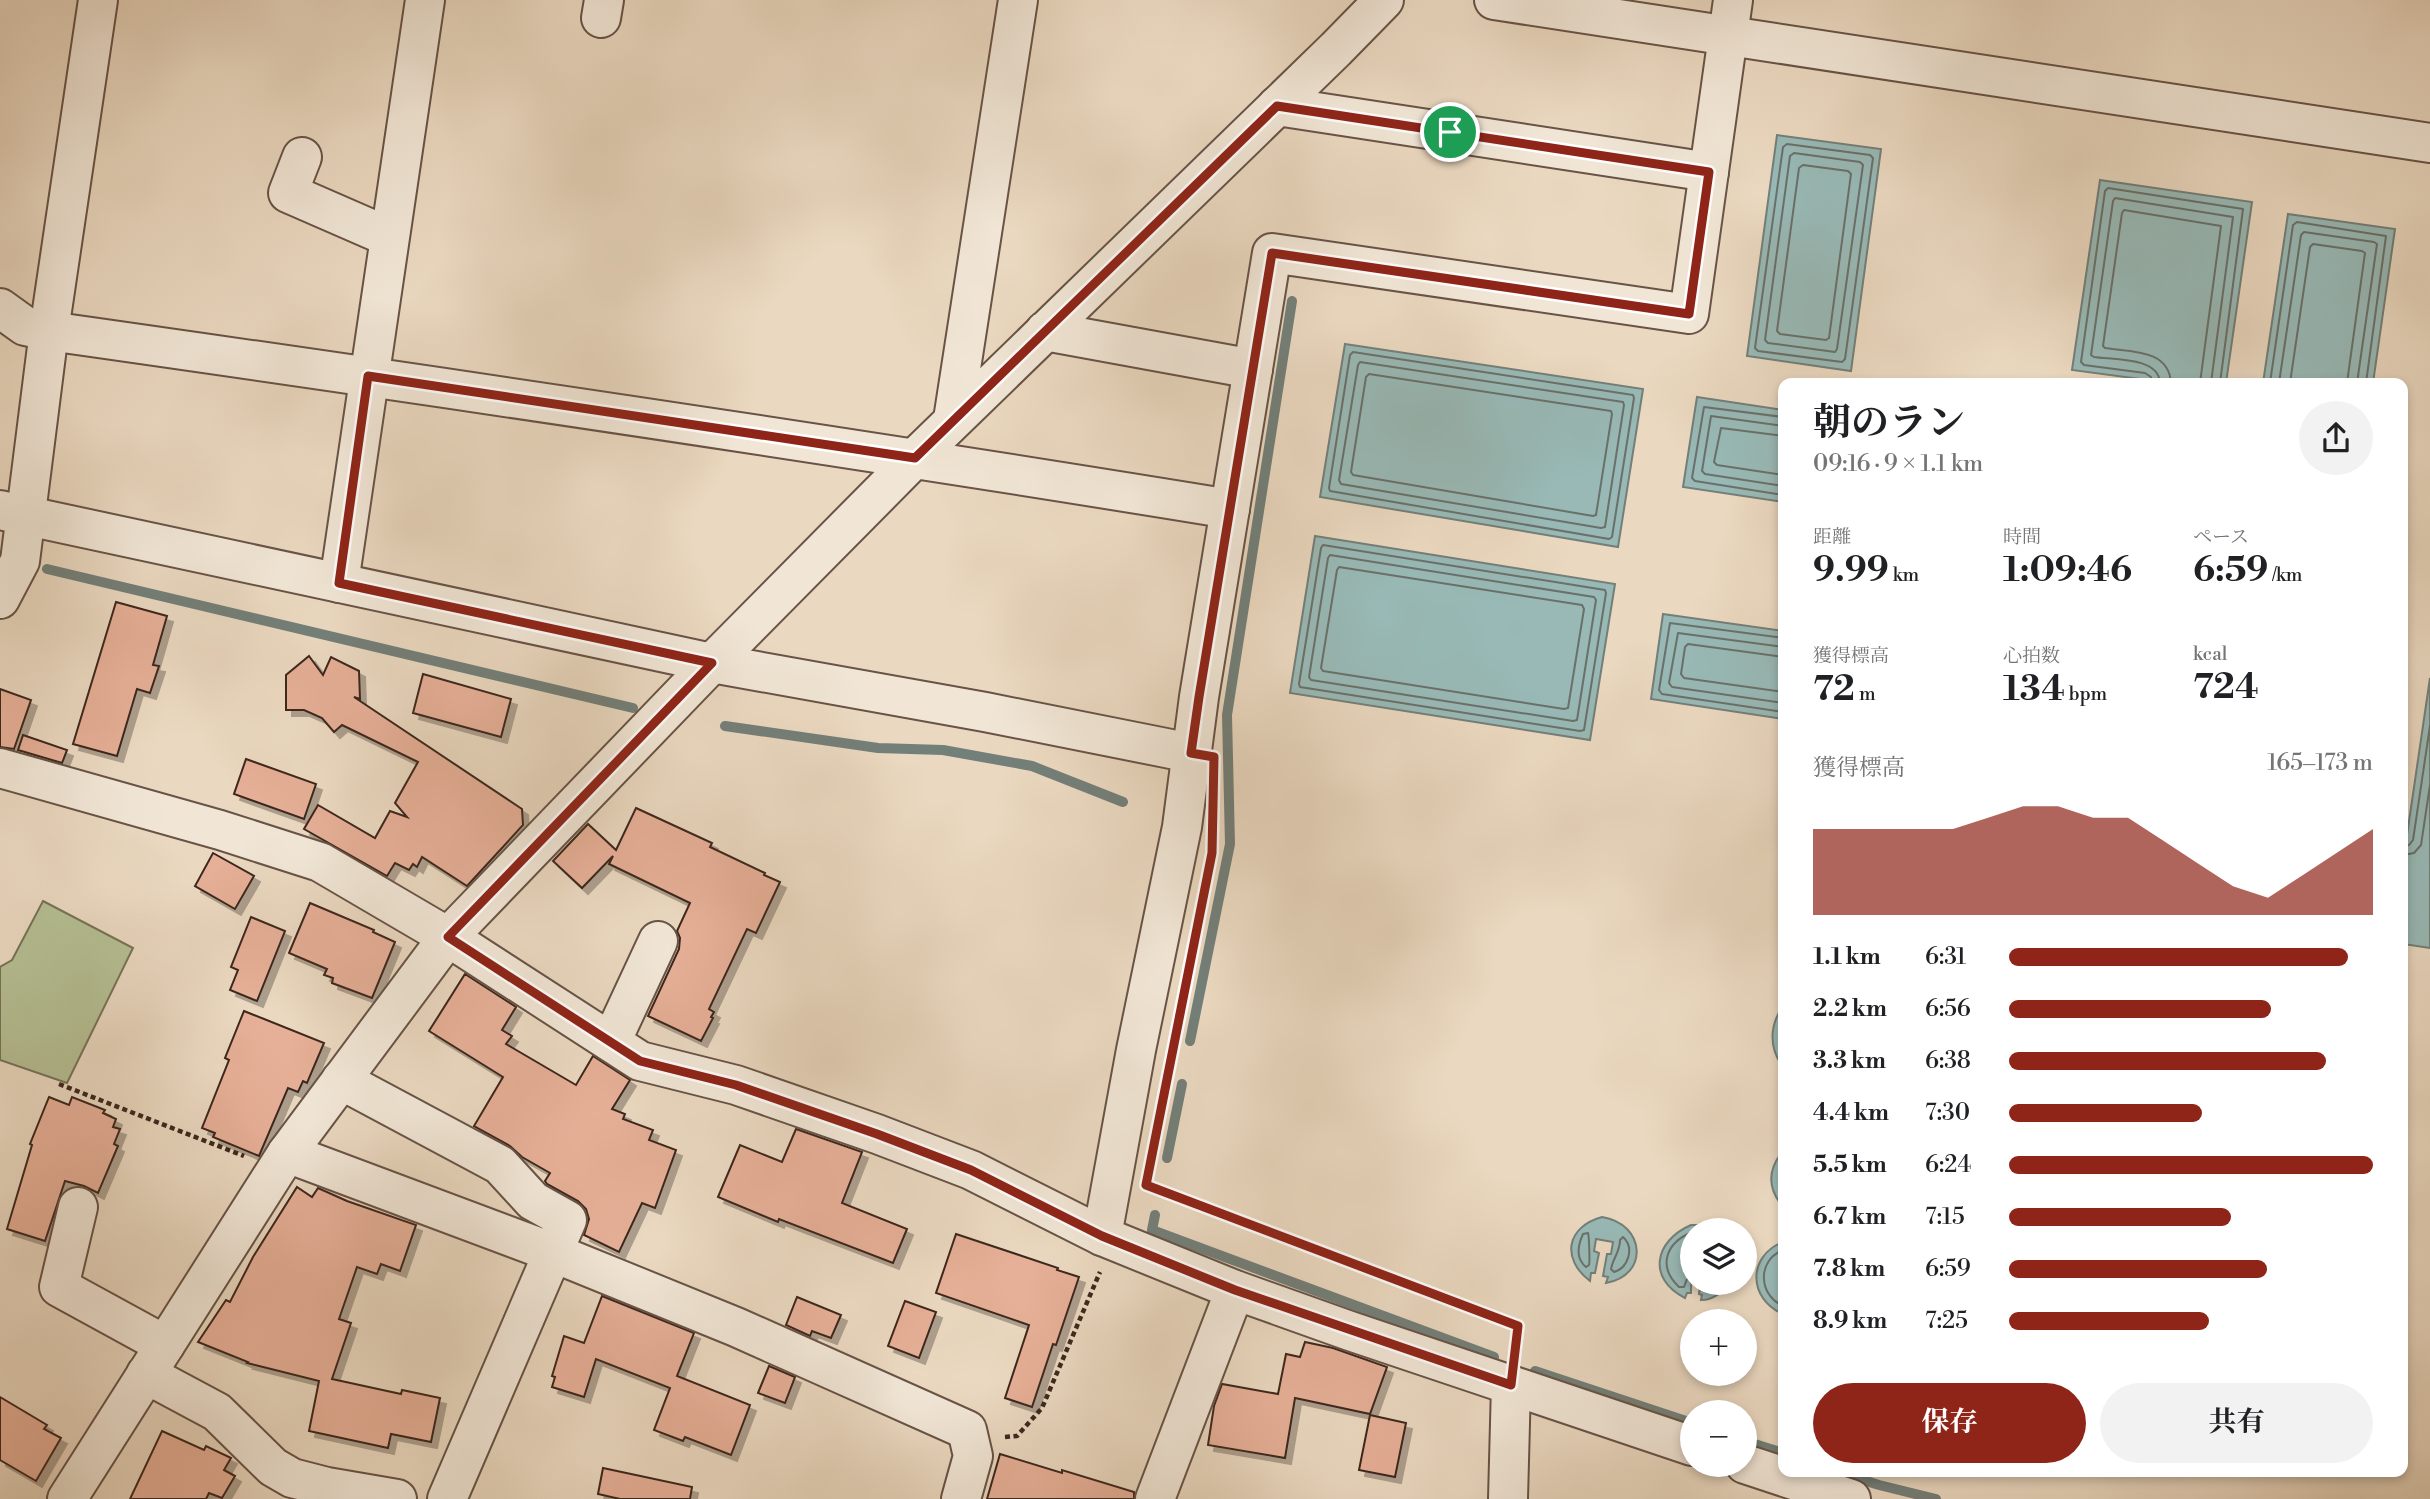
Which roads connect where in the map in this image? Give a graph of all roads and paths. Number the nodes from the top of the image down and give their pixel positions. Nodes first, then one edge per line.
1 (98, 0) edge
2 (425, 0) edge
3 (1018, 0) edge
4 (1384, 0) edge
5 (1494, 0) edge
6 (1733, 0) edge
7 (1728, 38) junction
8 (1277, 106) junction
9 (2430, 143) edge
10 (302, 157) dead end
11 (1709, 172) junction
12 (389, 237) junction
13 (0, 308) edge
14 (49, 331) junction
15 (1045, 331) junction
16 (1253, 369) junction
17 (368, 376) junction
18 (953, 420) junction
19 (915, 458) junction
20 (1230, 509) junction
21 (12, 514) edge
22 (339, 583) junction
23 (0, 598) edge
24 (712, 663) junction
25 (1191, 753) junction
26 (0, 768) edge
27 (448, 937) junction
28 (658, 941) dead end
29 (611, 1042) junction
30 (341, 1080) junction
31 (59, 1084) dead end
32 (282, 1161) junction
33 (1146, 1185) dead end
34 (79, 1206) dead end
35 (1108, 1238) junction
36 (554, 1253) junction
37 (1235, 1290) junction
38 (155, 1359) junction
39 (1511, 1385) junction
40 (969, 1440) junction
41 (1680, 1443) edge
42 (1757, 1468) edge
43 (1778, 1475) edge
44 (1784, 1477) edge
45 (67, 1499) edge
46 (397, 1499) edge
47 (447, 1499) edge
48 (961, 1499) edge
49 (1155, 1499) edge
50 (1508, 1499) edge
51 (1851, 1499) edge

1 - 14 street
2 - 12 street
3 - 18 street
4 - 8 street
5 - 7 street
6 - 7 street
7 - 9 street
7 - 11 street
8 - 11 street
8 - 15 street
10 - 12 street
11 - 16 street
12 - 17 street
13 - 14 street
14 - 17 street
14 - 21 street
15 - 16 street
15 - 18 street
16 - 20 street
17 - 19 street
17 - 22 street
18 - 19 street
19 - 20 street
19 - 24 street
20 - 25 street
21 - 22 street
21 - 23 street
22 - 24 street
24 - 25 street
24 - 27 street
25 - 35 street
26 - 27 street
27 - 29 street
27 - 30 street
28 - 29 street
29 - 35 street
30 - 32 street
30 - 36 street
31 - 32 path
32 - 36 street
32 - 38 street
33 - 39 path
34 - 38 street
35 - 37 street
35 - 40 path
36 - 40 street
36 - 47 street
37 - 39 street
37 - 49 street
38 - 45 street
38 - 46 street
39 - 41 street
39 - 50 street
40 - 48 street
42 - 43 street
44 - 51 street

